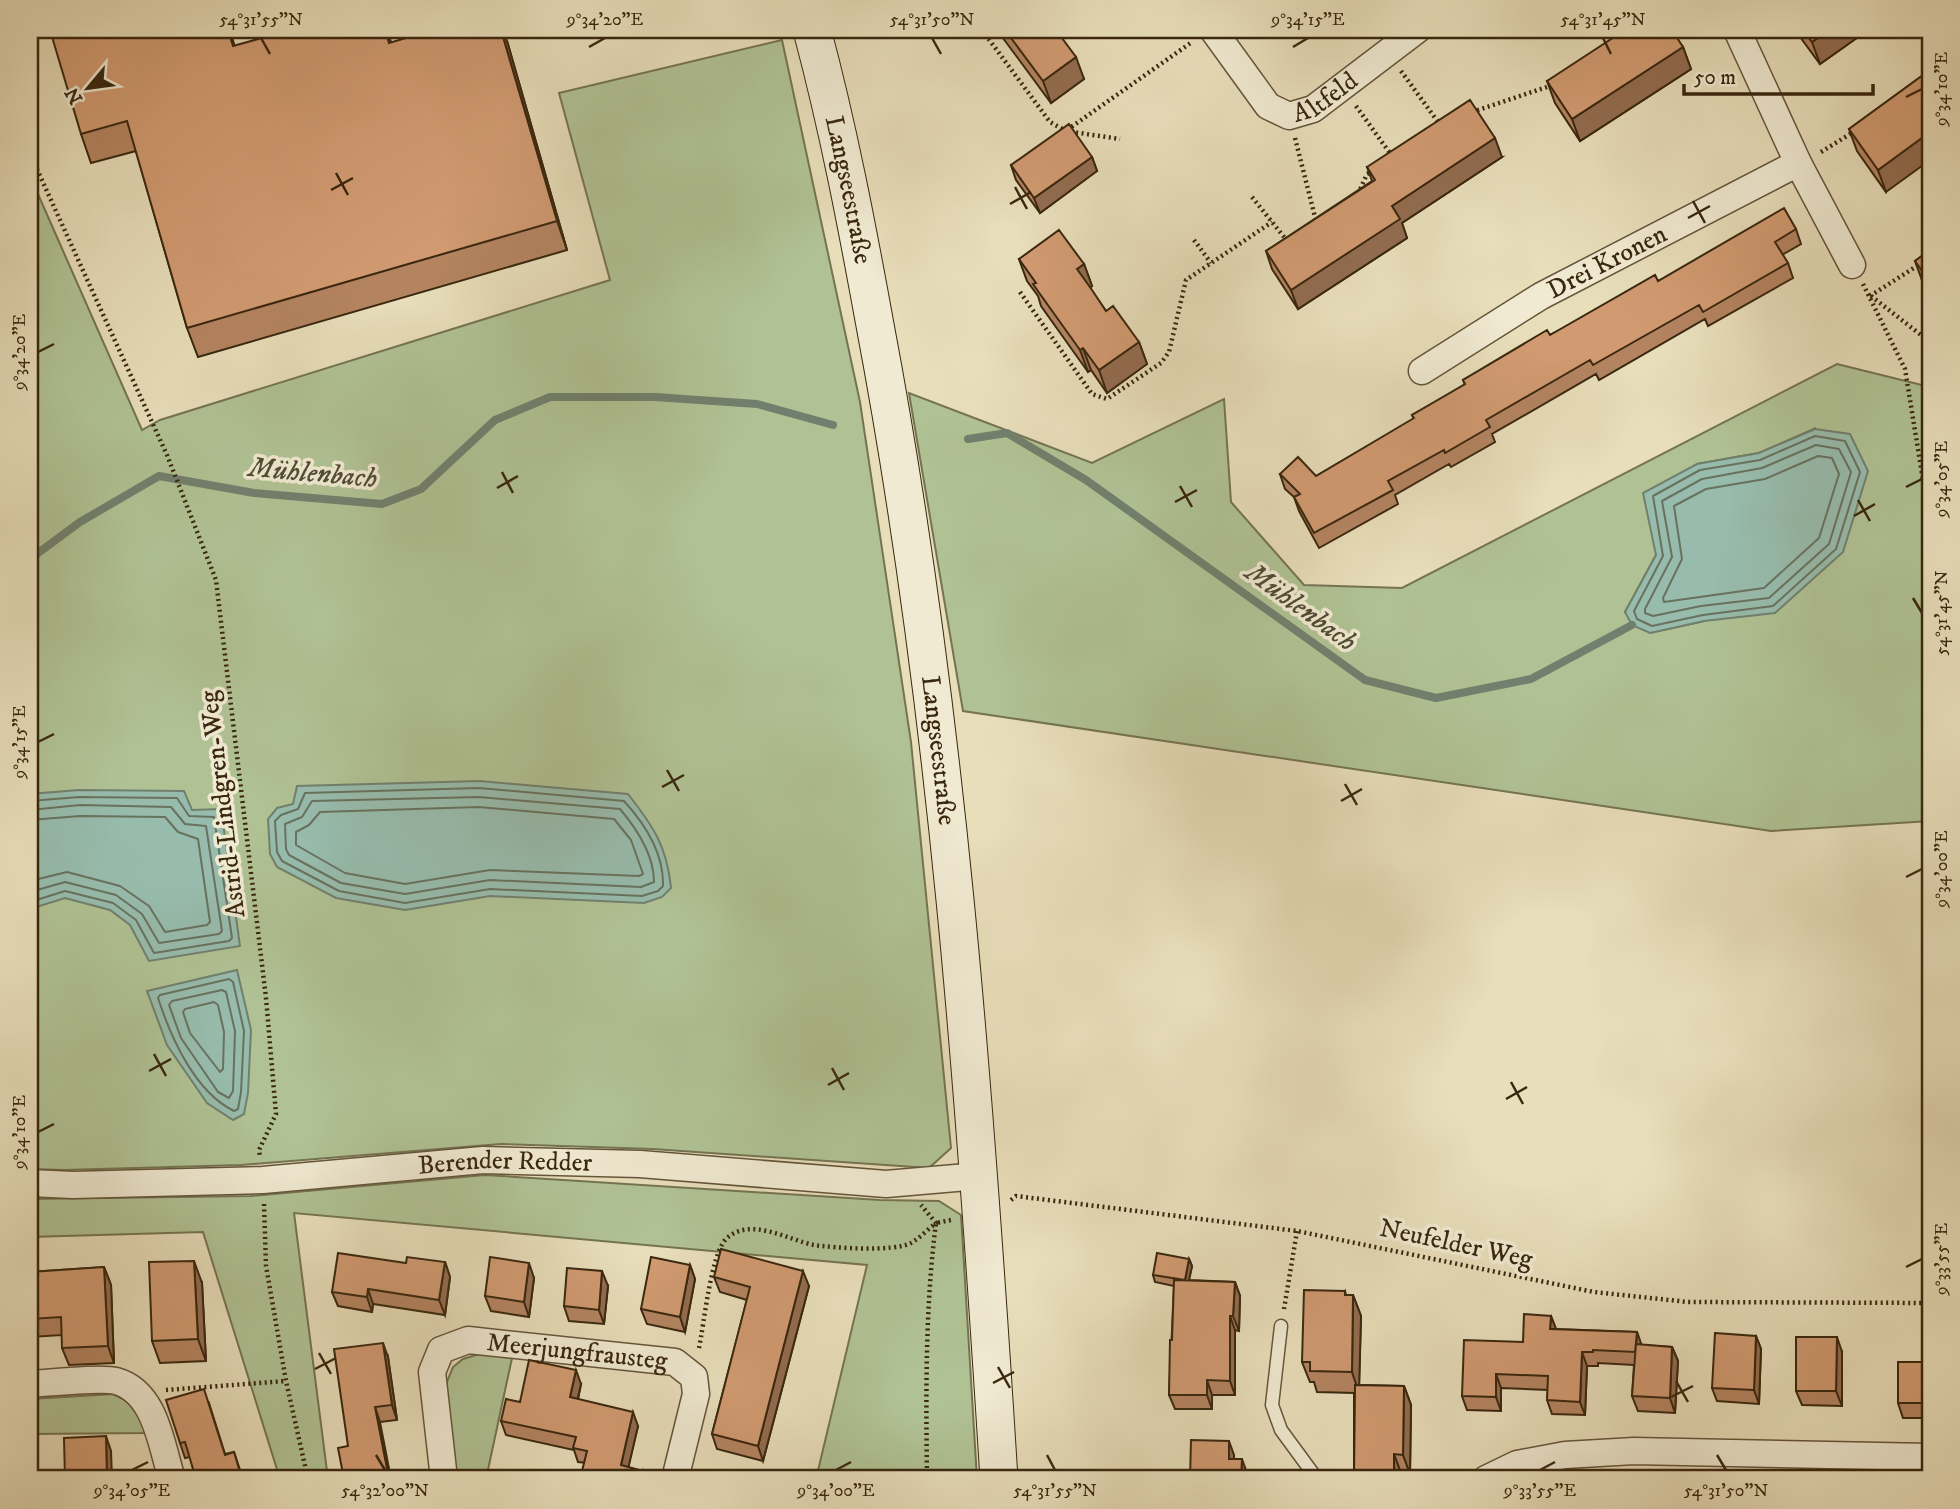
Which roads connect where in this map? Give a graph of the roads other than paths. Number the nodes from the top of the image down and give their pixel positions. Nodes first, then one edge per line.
1 (812, 30) edge
2 (1417, 30) edge
3 (1737, 30) edge
4 (1206, 34) edge
5 (1798, 163) junction
6 (1852, 265) dead end
7 (1422, 371) dead end
8 (979, 1176) junction
9 (30, 1183) edge
10 (1281, 1326) road end
11 (30, 1384) edge
12 (1930, 1457) edge
13 (172, 1479) edge
14 (444, 1479) edge
15 (675, 1479) edge
16 (999, 1479) edge
17 (1317, 1479) edge
18 (1486, 1479) edge

1 - 8 street, Langseestraße
2 - 4 street, Altfeld
3 - 5 street
5 - 6 street
5 - 7 street, Drei Kronen
8 - 9 street, Berender Redder
8 - 16 street, Langseestraße
10 - 17 lane
11 - 13 street
12 - 18 street
14 - 15 street, Meerjungfrausteg

